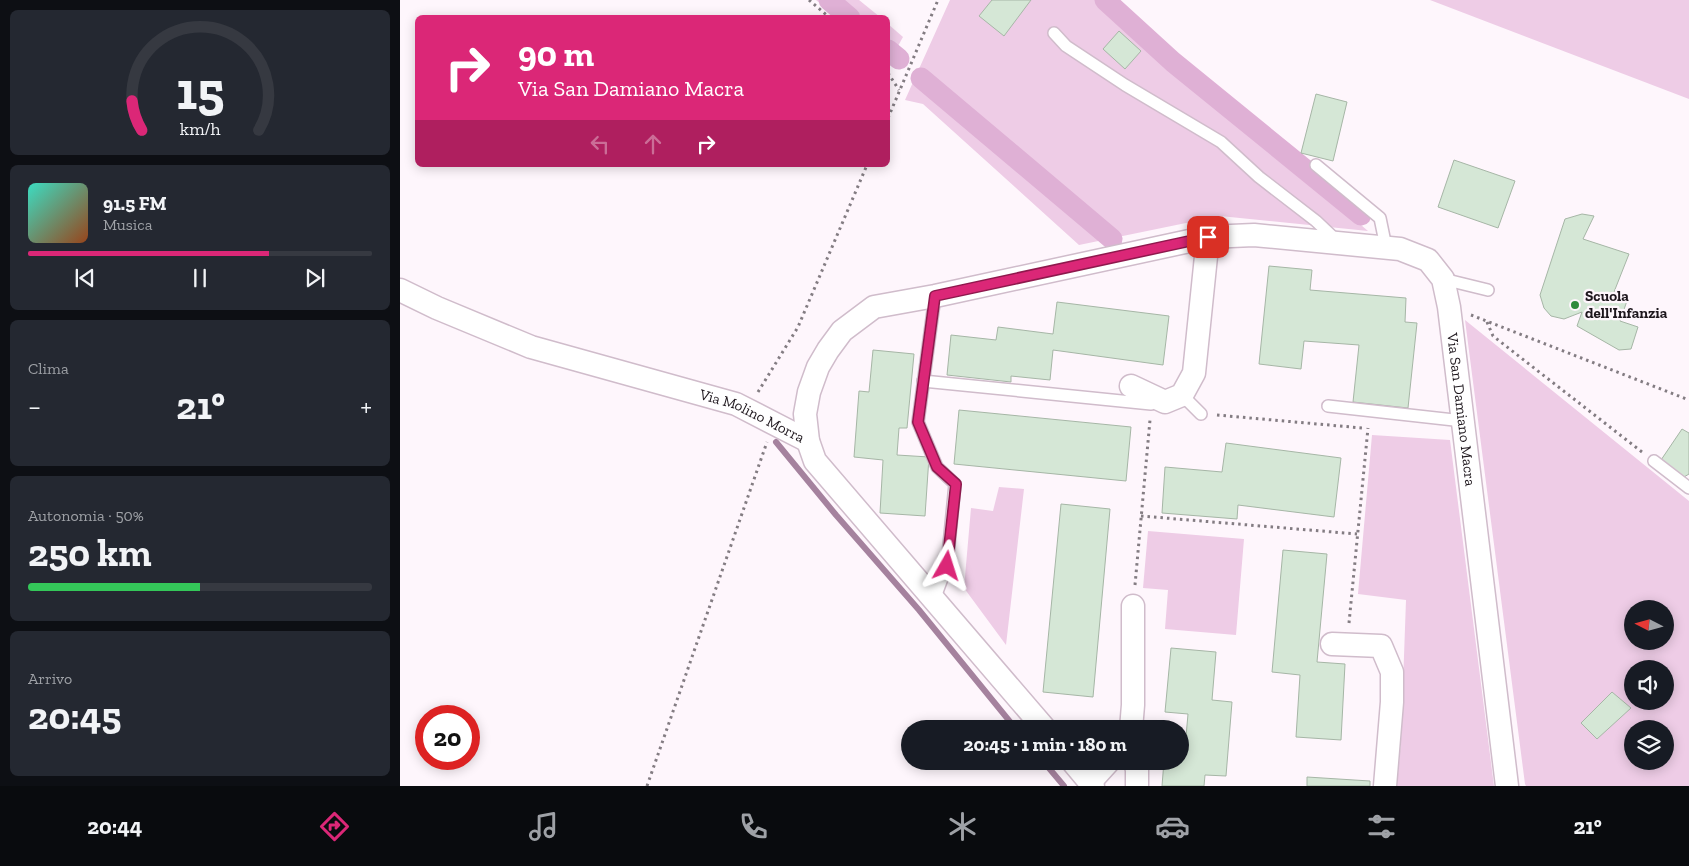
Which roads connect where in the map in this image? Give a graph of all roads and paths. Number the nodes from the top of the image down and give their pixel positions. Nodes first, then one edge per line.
1 (809, 0) edge
2 (938, 0) edge
3 (826, 15) edge
4 (1054, 33) dead end
5 (890, 76) edge
6 (899, 90) junction
7 (890, 113) edge
8 (1316, 165) dead end
9 (866, 167) edge
10 (1208, 237) junction
11 (1339, 243) junction
12 (1386, 247) junction
13 (1443, 280) junction
14 (400, 290) edge
15 (1488, 290) dead end
16 (935, 296) junction
17 (1450, 307) junction
18 (1487, 321) junction
19 (923, 381) junction
20 (1131, 386) dead end
21 (1182, 395) junction
22 (1689, 400) edge
23 (1152, 405) junction
24 (1328, 406) dead end
25 (747, 410) junction
26 (1201, 414) joint
27 (1463, 421) junction
28 (774, 423) junction
29 (808, 441) junction
30 (1654, 461) joint
31 (1689, 488) edge
32 (1141, 516) junction
33 (1358, 534) junction
34 (934, 600) junction
35 (1133, 606) joint
36 (1340, 644) joint
37 (1036, 720) edge
38 (1132, 720) edge
39 (1080, 770) edge
40 (1102, 770) edge
41 (1137, 770) edge
42 (1092, 784) edge
43 (647, 786) edge
44 (1136, 786) edge
45 (1385, 786) edge
46 (1507, 786) edge

1 - 3 path
2 - 6 path
4 - 11 lane
5 - 6 path
6 - 7 path
8 - 12 lane
9 - 25 path
10 - 11 street, Via San Damiano Macra
10 - 16 street, Via San Damiano Macra
10 - 21 street
11 - 12 street, Via San Damiano Macra
12 - 13 street, Via San Damiano Macra
13 - 15 lane
13 - 17 street, Via San Damiano Macra
14 - 25 street, Via Molino Morra
16 - 19 lane
16 - 29 street, Via San Damiano Macra
17 - 18 path
17 - 27 street, Via San Damiano Macra
18 - 22 path
18 - 30 path
19 - 23 lane
19 - 34 lane
20 - 23 street
21 - 23 street
21 - 26 lane
23 - 32 path
24 - 27 lane
25 - 28 street, Via Molino Morra
26 - 33 path
27 - 46 street, Via San Damiano Macra
28 - 29 street, Via Molino Morra
28 - 43 path
29 - 34 street, Via Molino Morra
30 - 31 lane
32 - 33 path
32 - 35 path
33 - 36 path
34 - 37 street, Via Molino Morra
35 - 38 street
36 - 45 street
39 - 42 street
40 - 42 street
41 - 44 street

